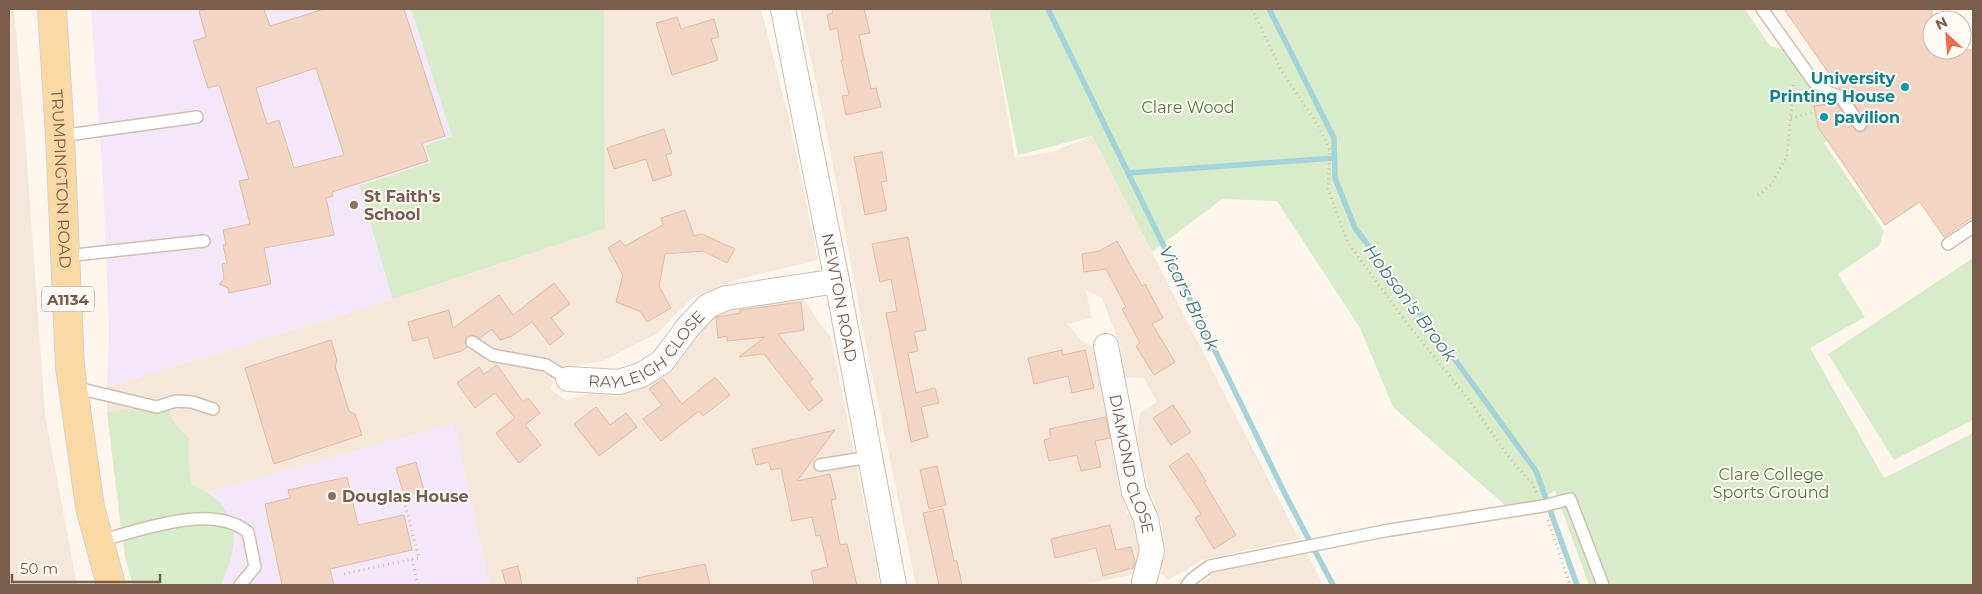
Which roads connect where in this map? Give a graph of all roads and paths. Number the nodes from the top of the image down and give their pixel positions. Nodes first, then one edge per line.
1 (52, 9) edge
2 (783, 9) edge
3 (1252, 9) edge
4 (1762, 9) edge
5 (1798, 58) junction
6 (1815, 112) dead end
7 (197, 117) dead end
8 (1791, 118) junction
9 (1860, 125) dead end
10 (60, 136) junction
11 (1758, 195) dead end
12 (1973, 227) edge
13 (204, 241) dead end
14 (1948, 244) dead end
15 (66, 256) junction
16 (837, 281) junction
17 (472, 342) dead end
18 (1106, 346) dead end
19 (568, 379) joint
20 (73, 387) junction
21 (213, 409) dead end
22 (870, 457) junction
23 (820, 465) dead end
24 (404, 501) dead end
25 (1548, 504) junction
26 (98, 541) junction
27 (412, 560) junction
28 (344, 574) dead end
29 (1143, 584) edge
30 (111, 585) edge
31 (240, 585) edge
32 (418, 585) edge
33 (894, 585) edge
34 (1187, 585) edge
35 (1570, 585) edge
36 (1603, 585) edge

1 - 10 main road, TRUMPINGTON ROAD / A1134
2 - 16 street, NEWTON ROAD
3 - 25 path
4 - 5 lane
5 - 8 path
5 - 9 lane
6 - 8 path
7 - 10 lane
8 - 11 path
10 - 15 main road, TRUMPINGTON ROAD / A1134
12 - 14 lane
13 - 15 lane
15 - 20 main road, TRUMPINGTON ROAD / A1134
16 - 19 street, RAYLEIGH CLOSE
16 - 22 street, NEWTON ROAD
17 - 19 lane
18 - 29 street, DIAMOND CLOSE
20 - 21 lane
20 - 26 main road, TRUMPINGTON ROAD / A1134
22 - 23 lane
22 - 33 street, NEWTON ROAD
24 - 27 path
25 - 34 lane
25 - 35 path
25 - 36 lane
26 - 30 main road, TRUMPINGTON ROAD / A1134
26 - 31 lane
27 - 28 path
27 - 32 path

